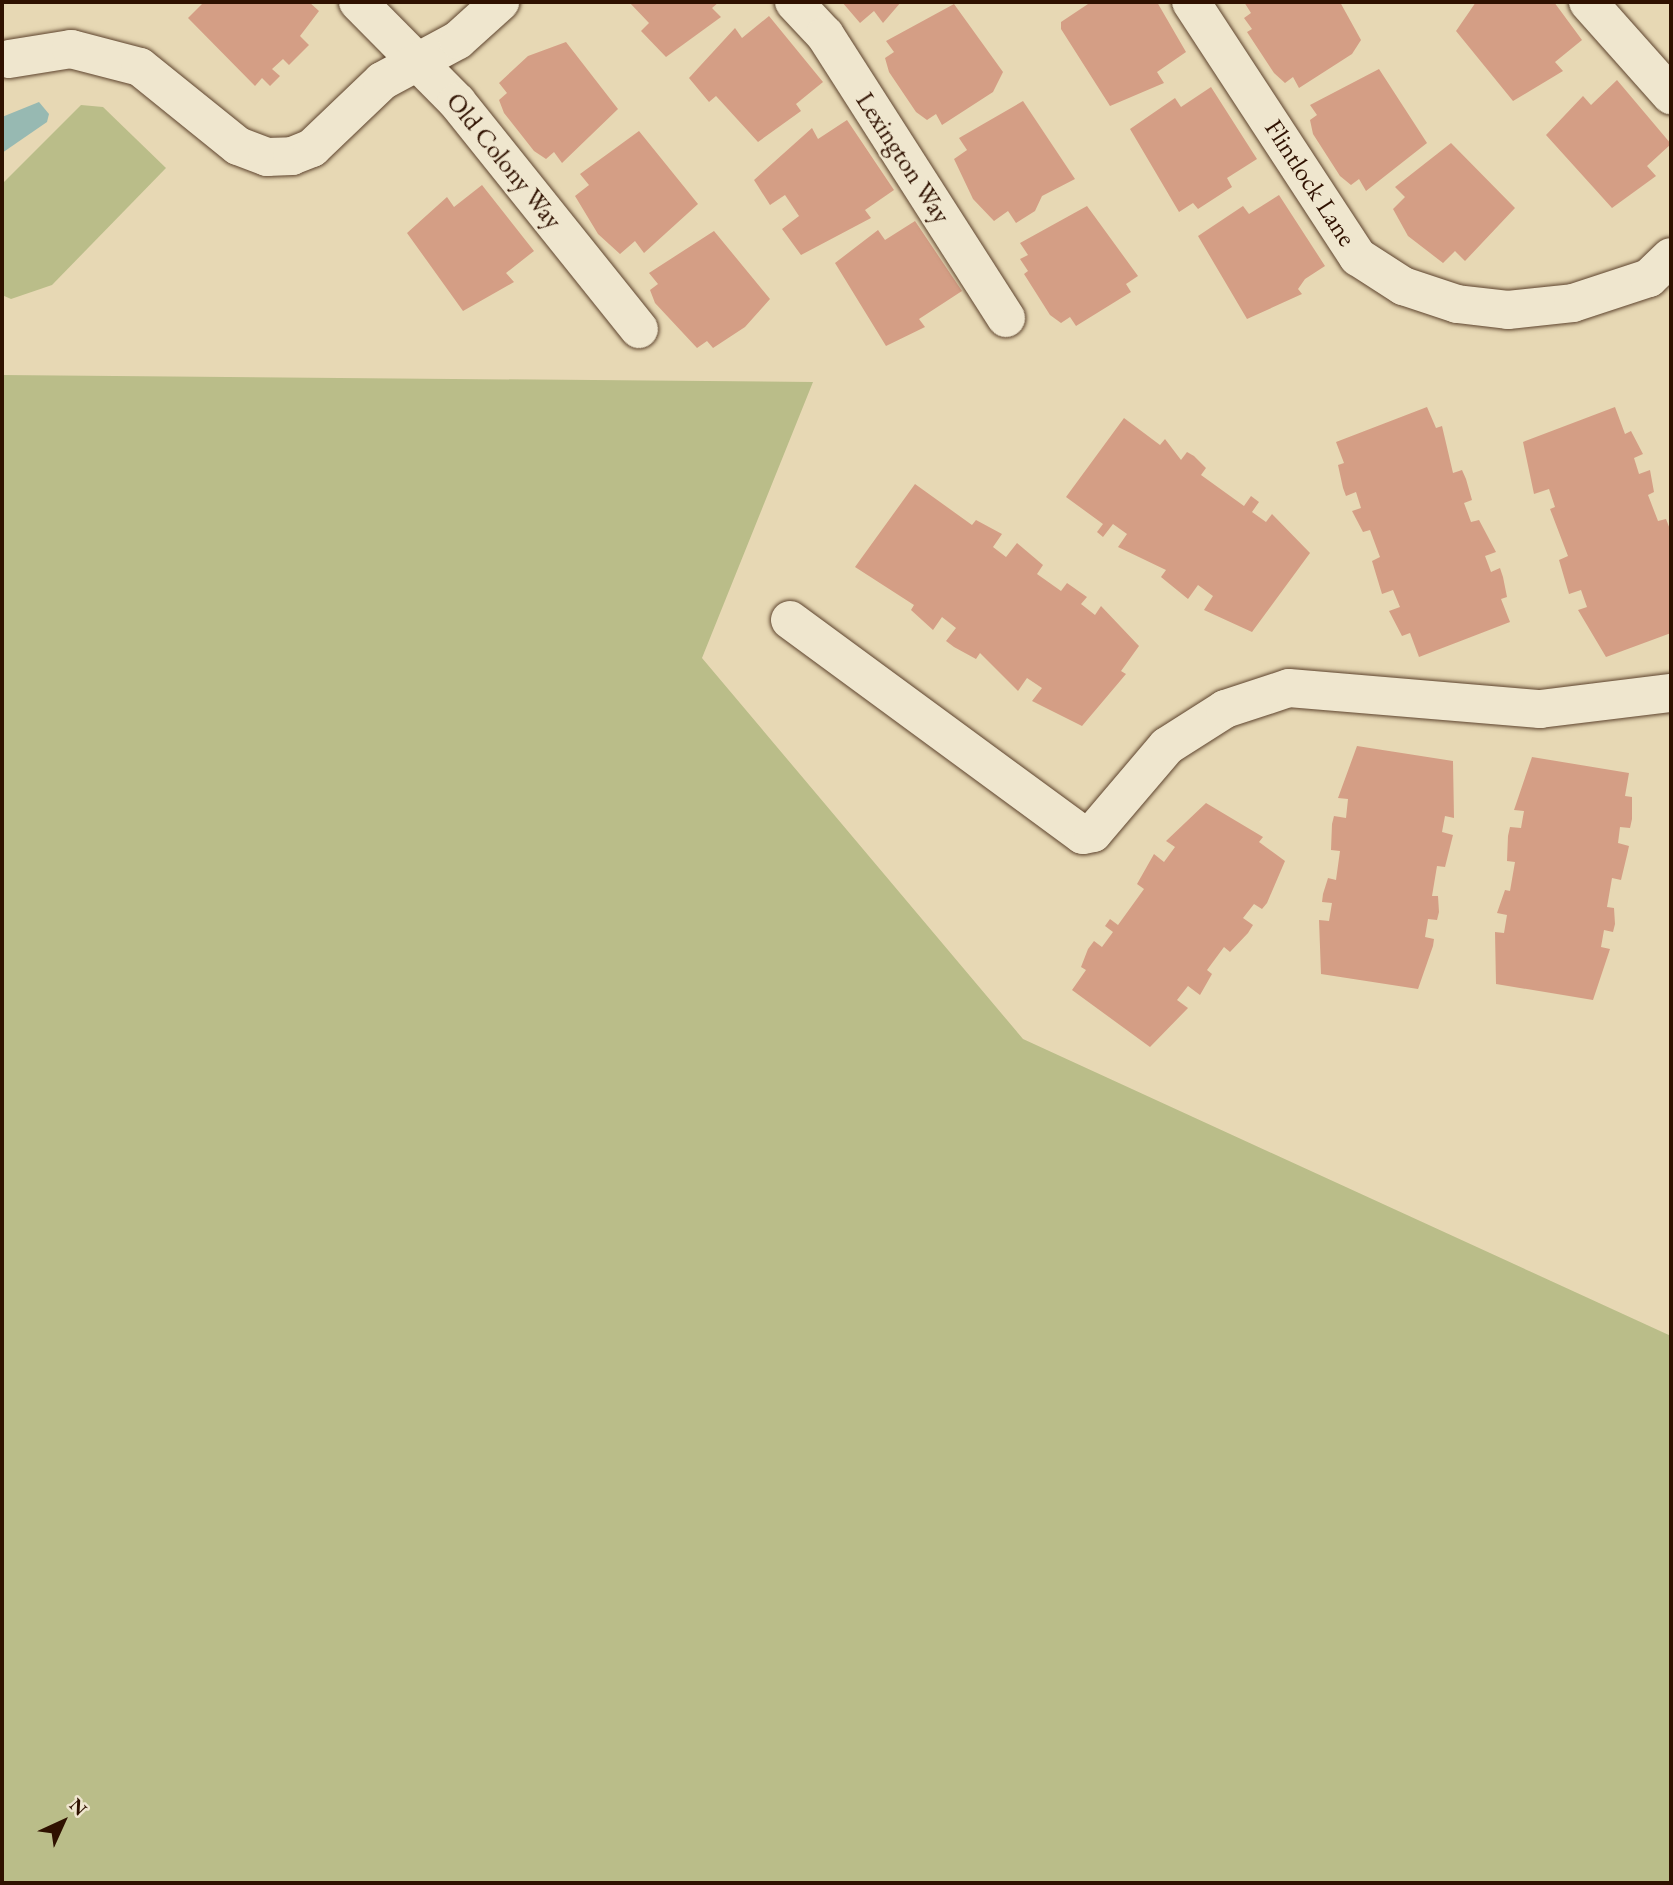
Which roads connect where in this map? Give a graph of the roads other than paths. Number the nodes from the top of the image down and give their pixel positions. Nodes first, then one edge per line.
1 (358, 2) edge
2 (500, 2) edge
3 (794, 2) edge
4 (1191, 2) edge
5 (1588, 2) edge
6 (9, 59) dead end
7 (420, 62) junction
8 (1671, 96) edge
9 (1671, 257) edge
10 (1006, 318) dead end
11 (639, 329) dead end
12 (790, 620) dead end
13 (1671, 693) edge

1 - 7 street, Old Colony Way
2 - 7 street
3 - 10 street, Lexington Way
4 - 9 street, Flintlock Lane
5 - 8 street
6 - 7 street
7 - 11 street, Old Colony Way
12 - 13 street

